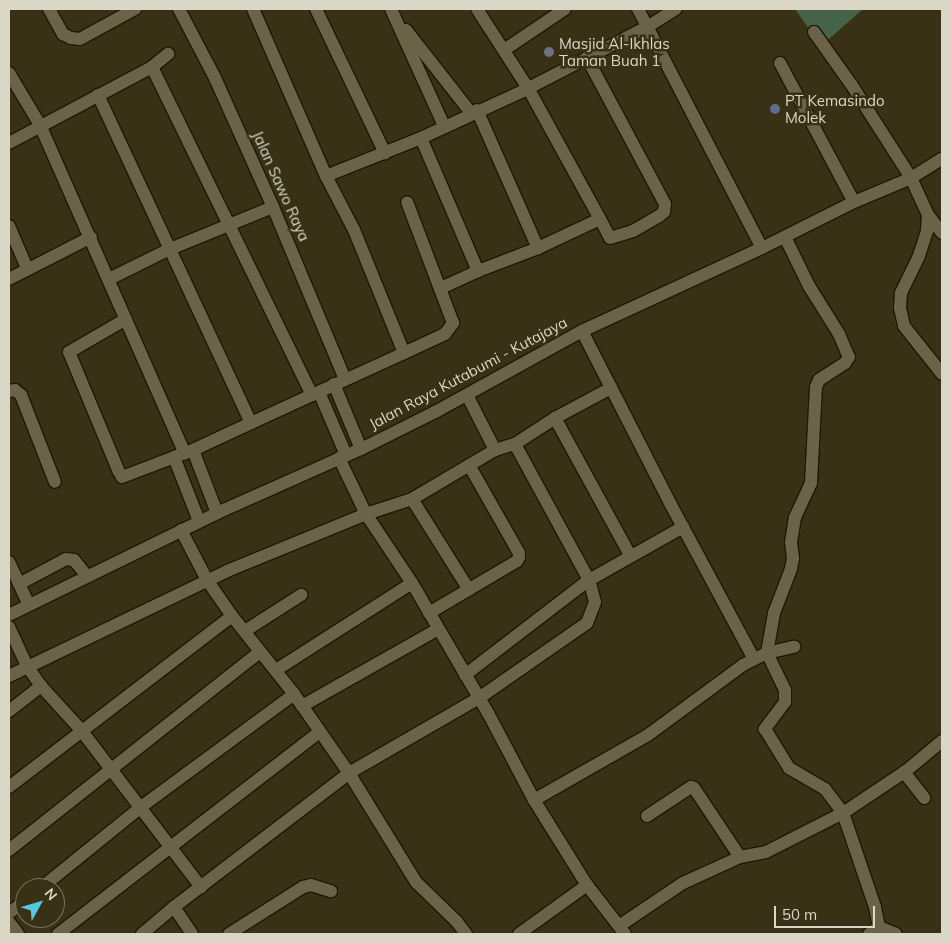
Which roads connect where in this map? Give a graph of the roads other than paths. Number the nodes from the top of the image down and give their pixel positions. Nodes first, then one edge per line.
1 (49, 9) edge
2 (135, 9) edge
3 (179, 9) edge
4 (253, 9) edge
5 (316, 9) edge
6 (477, 9) edge
7 (638, 9) edge
8 (676, 9) edge
9 (392, 11) edge
10 (557, 11) edge
11 (648, 27) junction
12 (814, 32) dead end
13 (504, 50) junction
14 (168, 54) dead end
15 (587, 58) junction
16 (780, 63) dead end
17 (152, 67) junction
18 (9, 73) edge
19 (528, 88) junction
20 (98, 95) junction
21 (474, 112) junction
22 (40, 125) junction
23 (444, 126) junction
24 (421, 138) junction
25 (9, 143) edge
26 (385, 153) junction
27 (942, 159) edge
28 (326, 176) junction
29 (911, 178) junction
30 (407, 202) dead end
31 (854, 202) junction
32 (273, 207) junction
33 (928, 215) junction
34 (600, 219) junction
35 (9, 226) edge
36 (229, 226) junction
37 (942, 233) edge
38 (785, 237) junction
39 (91, 238) junction
40 (538, 248) junction
41 (762, 248) junction
42 (170, 249) junction
43 (27, 268) junction
44 (478, 271) junction
45 (9, 279) edge
46 (108, 279) junction
47 (441, 288) junction
48 (126, 319) junction
49 (582, 331) junction
50 (404, 353) junction
51 (942, 374) edge
52 (340, 382) junction
53 (611, 388) junction
54 (9, 391) edge
55 (316, 393) junction
56 (466, 394) junction
57 (555, 418) junction
58 (251, 423) junction
59 (515, 444) junction
60 (360, 449) junction
61 (495, 450) junction
62 (184, 453) junction
63 (342, 457) junction
64 (469, 465) junction
65 (55, 482) dead end
66 (412, 499) junction
67 (217, 513) junction
68 (366, 514) junction
69 (199, 521) junction
70 (683, 527) junction
71 (181, 530) junction
72 (630, 555) junction
73 (9, 562) edge
74 (86, 575) junction
75 (207, 580) junction
76 (589, 580) junction
77 (412, 583) junction
78 (19, 584) junction
79 (469, 590) junction
80 (301, 595) dead end
81 (29, 605) junction
82 (429, 613) junction
83 (9, 615) edge
84 (232, 616) junction
85 (9, 627) edge
86 (438, 629) junction
87 (245, 631) junction
88 (794, 646) dead end
89 (260, 652) junction
90 (767, 654) junction
91 (754, 659) junction
92 (27, 666) junction
93 (276, 670) junction
94 (465, 675) junction
95 (9, 676) edge
96 (41, 686) junction
97 (294, 694) junction
98 (479, 698) junction
99 (302, 706) junction
100 (9, 711) edge
101 (81, 730) junction
102 (319, 732) junction
103 (942, 741) edge
104 (112, 770) junction
105 (904, 772) junction
106 (349, 773) junction
107 (9, 787) edge
108 (924, 798) dead end
109 (534, 800) junction
110 (141, 808) junction
111 (843, 813) junction
112 (647, 816) dead end
113 (171, 847) junction
114 (9, 850) edge
115 (740, 857) junction
116 (54, 878) edge
117 (587, 886) junction
118 (202, 887) junction
119 (331, 892) dead end
120 (174, 907) junction
121 (9, 922) edge
122 (622, 930) edge
123 (874, 930) edge
124 (18, 934) edge
125 (58, 934) edge
126 (142, 934) edge
127 (192, 934) edge
128 (229, 934) edge
129 (466, 934) edge
130 (518, 934) edge
131 (896, 934) edge

1 - 2 street
3 - 32 street, Jalan Sawo Raya
4 - 28 street
5 - 26 street
6 - 13 street
7 - 11 street
8 - 11 street
9 - 21 street
9 - 23 street
10 - 13 street
11 - 15 street
11 - 41 street
12 - 29 street
13 - 19 street
14 - 17 street
15 - 19 street
15 - 34 street
16 - 31 street
17 - 20 street
17 - 36 street
18 - 22 street
19 - 21 street
19 - 34 street
20 - 22 street
20 - 42 street
21 - 23 street
21 - 40 street
22 - 25 street
22 - 39 street
23 - 24 street
24 - 26 street
24 - 44 street
26 - 28 street
27 - 29 street, Jalan Raya Kutabumi - Kutajaya
28 - 50 street
29 - 31 street, Jalan Raya Kutabumi - Kutajaya
29 - 33 street
30 - 47 street
31 - 38 street, Jalan Raya Kutabumi - Kutajaya
32 - 36 street
32 - 52 street, Jalan Sawo Raya
33 - 37 street
33 - 51 street
34 - 40 street
35 - 43 street
36 - 42 street
36 - 55 street
38 - 41 street, Jalan Raya Kutabumi - Kutajaya
38 - 90 street
39 - 43 street
39 - 46 street
40 - 44 street
41 - 49 street, Jalan Raya Kutabumi - Kutajaya
42 - 46 street
42 - 58 street
43 - 45 street
44 - 47 street
46 - 48 street
47 - 50 street
48 - 62 street
48 - 62 street
49 - 53 street
49 - 56 street, Jalan Raya Kutabumi - Kutajaya
50 - 52 street
52 - 55 street
52 - 60 street, Jalan Sawo Raya
53 - 57 street
53 - 70 street
54 - 65 street
55 - 58 street
55 - 63 street
56 - 60 street, Jalan Raya Kutabumi - Kutajaya
56 - 61 street
57 - 59 street
57 - 72 street
58 - 62 street
59 - 61 street
59 - 76 street
60 - 63 street, Jalan Raya Kutabumi - Kutajaya
61 - 64 street
62 - 67 street
62 - 69 street
63 - 67 street, Jalan Raya Kutabumi - Kutajaya
63 - 68 street
64 - 66 street
64 - 79 street
66 - 68 street
66 - 79 street
67 - 69 street, Jalan Raya Kutabumi - Kutajaya
68 - 75 street
68 - 77 street
69 - 71 street, Jalan Raya Kutabumi - Kutajaya
70 - 72 street
70 - 91 street
71 - 74 street, Jalan Raya Kutabumi - Kutajaya
71 - 75 street
72 - 76 street
73 - 78 street
74 - 78 street
74 - 81 street, Jalan Raya Kutabumi - Kutajaya
75 - 84 street
75 - 92 street
76 - 94 street
76 - 98 street
77 - 82 street
77 - 93 street
78 - 81 street
79 - 82 street
80 - 87 street
81 - 83 street, Jalan Raya Kutabumi - Kutajaya
82 - 86 street
84 - 87 street
84 - 101 street
85 - 92 street
86 - 94 street
86 - 99 street
87 - 89 street
88 - 90 street
89 - 93 street
89 - 104 street
90 - 91 street
90 - 111 street
91 - 109 street
92 - 95 street
92 - 96 street
93 - 97 street
94 - 98 street
96 - 100 street
96 - 101 street
97 - 99 street
97 - 110 street
98 - 106 street
98 - 109 street
99 - 102 street
101 - 104 street
101 - 107 street
102 - 106 street
102 - 113 street
103 - 105 street
104 - 110 street
104 - 114 street
105 - 108 street
105 - 111 street
106 - 118 street
106 - 129 street
109 - 117 street
110 - 113 street
110 - 116 street
111 - 115 street
111 - 123 street
112 - 115 street
113 - 118 street
113 - 125 street
115 - 122 street
117 - 122 street
117 - 130 street
118 - 120 street
119 - 128 street
120 - 126 street
120 - 127 street
121 - 124 street
123 - 131 street

